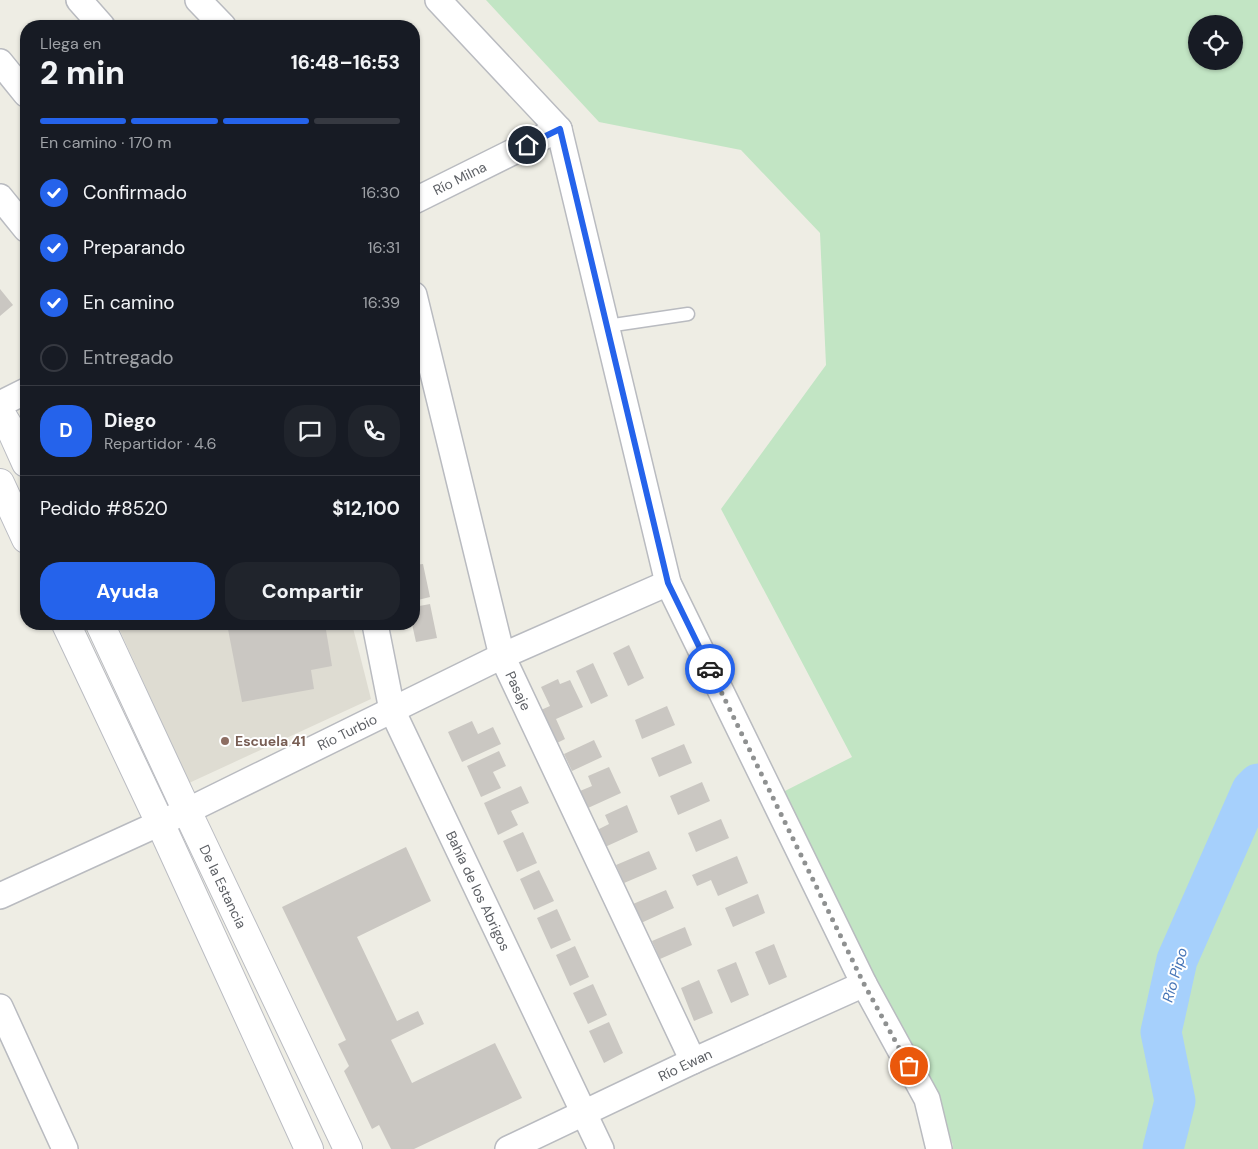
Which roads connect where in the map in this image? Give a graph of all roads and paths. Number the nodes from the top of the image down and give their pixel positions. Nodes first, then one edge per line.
1 (79, 0) edge
2 (198, 0) edge
3 (438, 0) edge
4 (97, 20) edge
5 (216, 20) edge
6 (0, 62) edge
7 (20, 87) edge
8 (560, 129) junction
9 (0, 197) edge
10 (420, 198) edge
11 (20, 222) edge
12 (688, 314) dead end
13 (420, 320) edge
14 (607, 326) junction
15 (20, 394) edge
16 (0, 404) edge
17 (0, 412) edge
18 (20, 450) edge
19 (0, 483) edge
20 (20, 526) edge
21 (668, 583) junction
22 (69, 630) edge
23 (103, 630) edge
24 (376, 630) edge
25 (502, 656) junction
26 (392, 710) junction
27 (187, 812) junction
28 (160, 823) junction
29 (0, 896) edge
30 (864, 984) junction
31 (0, 1007) edge
32 (693, 1061) junction
33 (585, 1113) junction
34 (65, 1149) edge
35 (309, 1149) edge
36 (348, 1149) edge
37 (508, 1149) edge
38 (601, 1149) edge
39 (938, 1149) edge

1 - 4 street
2 - 5 street
3 - 8 street
6 - 7 street
8 - 10 street, Río Milna
8 - 14 street
9 - 11 street
12 - 14 lane
13 - 25 street, Pasaje
14 - 21 street
15 - 16 street
17 - 18 street
19 - 20 street
21 - 25 street, Río Turbio
21 - 30 street
22 - 28 street
23 - 27 street, De la Estancia
24 - 26 street, Bahía de los Abrigos
25 - 26 street, Río Turbio
25 - 32 street, Pasaje
26 - 27 street, Río Turbio
26 - 33 street, Bahía de los Abrigos
27 - 28 street, Río Turbio
27 - 36 street, De la Estancia
28 - 29 street, Río Turbio
28 - 35 street
30 - 32 street, Río Ewan
30 - 39 street
31 - 34 street
32 - 33 street, Río Ewan
33 - 37 street, Río Ewan
33 - 38 street, Bahía de los Abrigos

